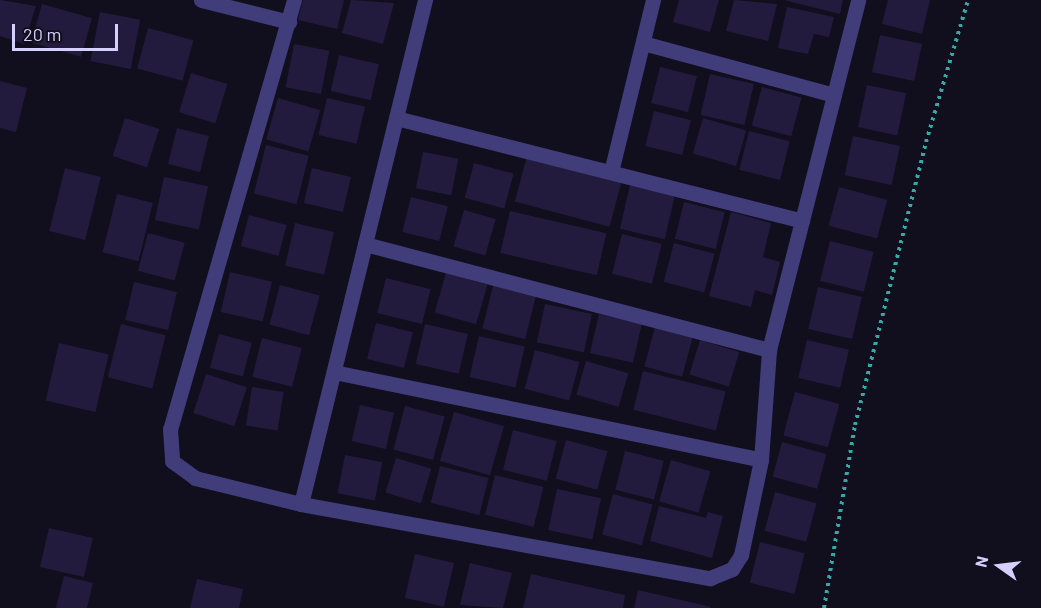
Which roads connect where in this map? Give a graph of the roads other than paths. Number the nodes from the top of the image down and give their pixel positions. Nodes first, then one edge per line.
1 (201, 0) edge
2 (294, 0) edge
3 (425, 0) edge
4 (653, 0) edge
5 (858, 0) edge
6 (289, 22) junction
7 (642, 43) junction
8 (834, 95) junction
9 (396, 118) junction
10 (611, 172) junction
11 (802, 221) junction
12 (365, 244) junction
13 (770, 350) junction
14 (334, 372) junction
15 (761, 460) junction
16 (301, 504) junction

1 - 6 street
2 - 6 street
3 - 9 street
4 - 7 street
5 - 8 street
6 - 16 street
7 - 8 street
7 - 10 street
8 - 11 street
9 - 10 street
9 - 12 street
10 - 11 street
11 - 13 street
12 - 13 street
12 - 14 street
13 - 15 street
14 - 15 street
14 - 16 street
15 - 16 street

